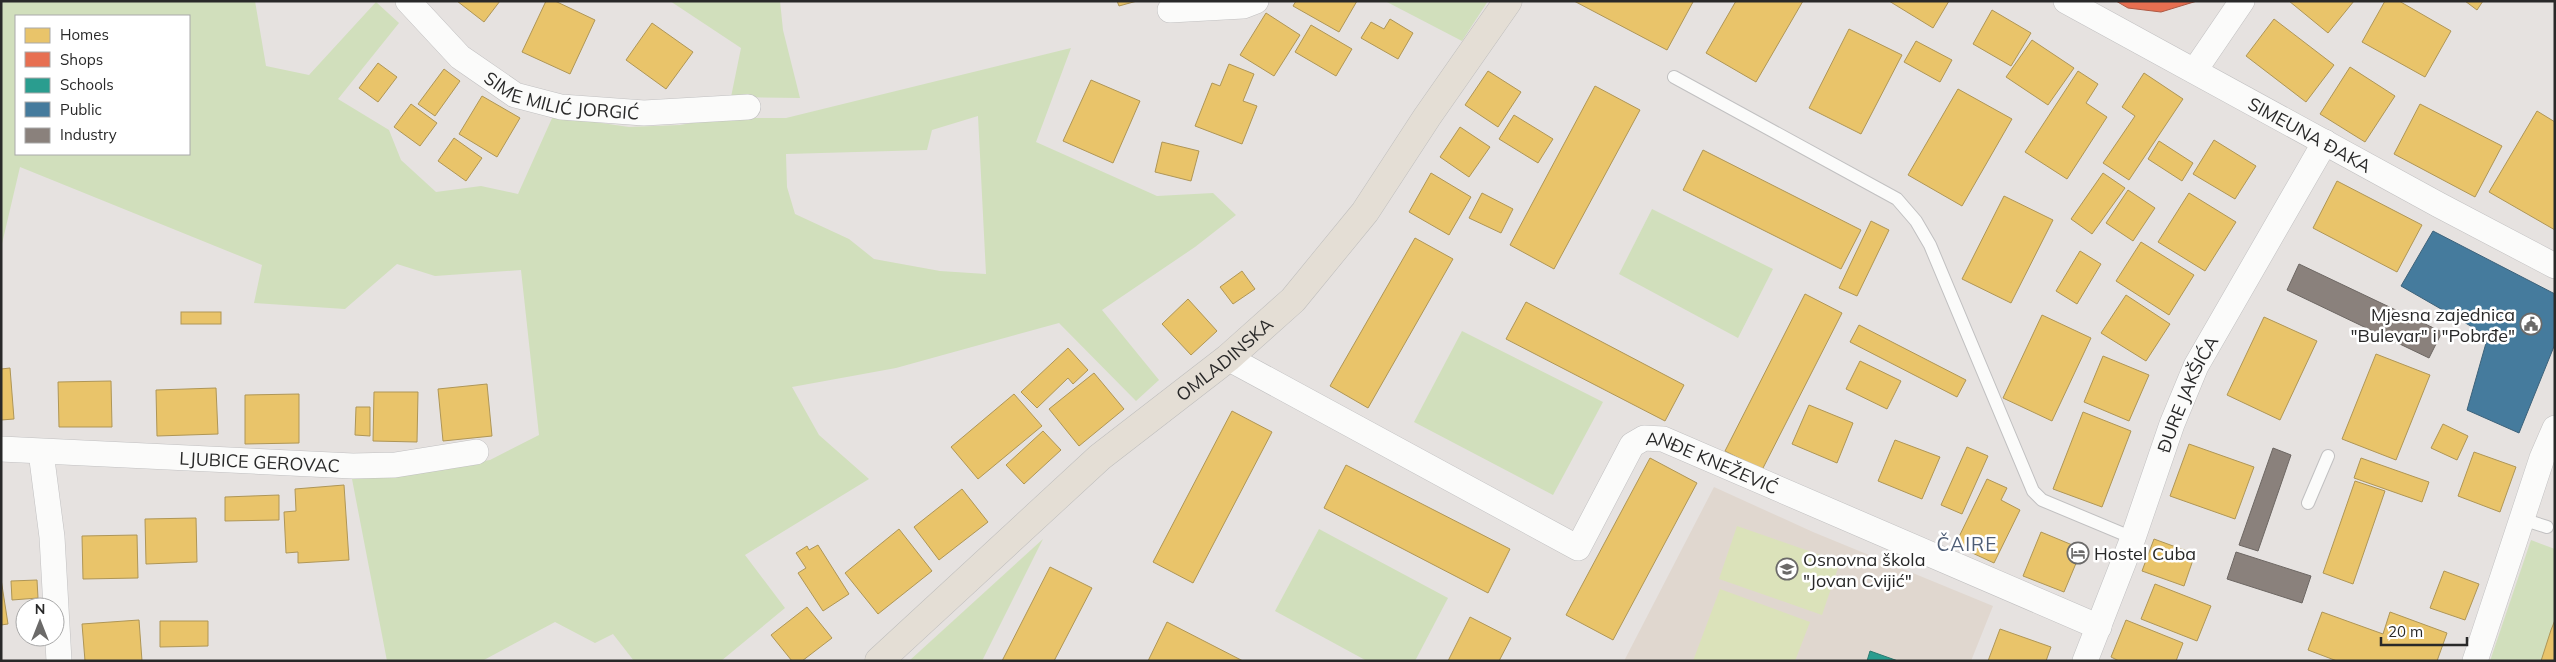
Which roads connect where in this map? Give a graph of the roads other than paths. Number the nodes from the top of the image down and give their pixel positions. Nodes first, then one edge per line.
1 (408, 1) edge
2 (1256, 1) edge
3 (1508, 1) edge
4 (2066, 1) edge
5 (2242, 1) edge
6 (1170, 10) dead end
7 (2195, 70) junction
8 (1674, 77) dead end
9 (748, 107) dead end
10 (2325, 142) junction
11 (2555, 266) edge
12 (1228, 358) junction
13 (2555, 428) edge
14 (1, 449) edge
15 (41, 452) junction
16 (476, 452) dead end
17 (2328, 456) dead end
18 (2308, 503) dead end
19 (2522, 519) junction
20 (2547, 527) dead end
21 (2133, 538) junction
22 (2099, 627) junction
23 (59, 661) edge
24 (879, 661) edge
25 (2085, 661) edge
26 (2475, 661) edge

1 - 9 street, SIME MILIĆ JORGIĆ
2 - 6 street
3 - 12 main road, OMLADINSKA
4 - 7 street, SIMEUNA ĐAKA
5 - 7 street
7 - 10 street, SIMEUNA ĐAKA
8 - 21 lane
10 - 11 street, SIMEUNA ĐAKA
10 - 21 street, ĐURE JAKŠIĆA
12 - 22 street, ANĐE KNEŽEVIĆ
12 - 24 main road, OMLADINSKA
13 - 19 street
14 - 15 street, LJUBICE GEROVAC
15 - 16 street, LJUBICE GEROVAC
15 - 23 street
17 - 18 lane
19 - 20 lane
19 - 26 street
21 - 22 street, ĐURE JAKŠIĆA
22 - 25 street, ĐURE JAKŠIĆA

